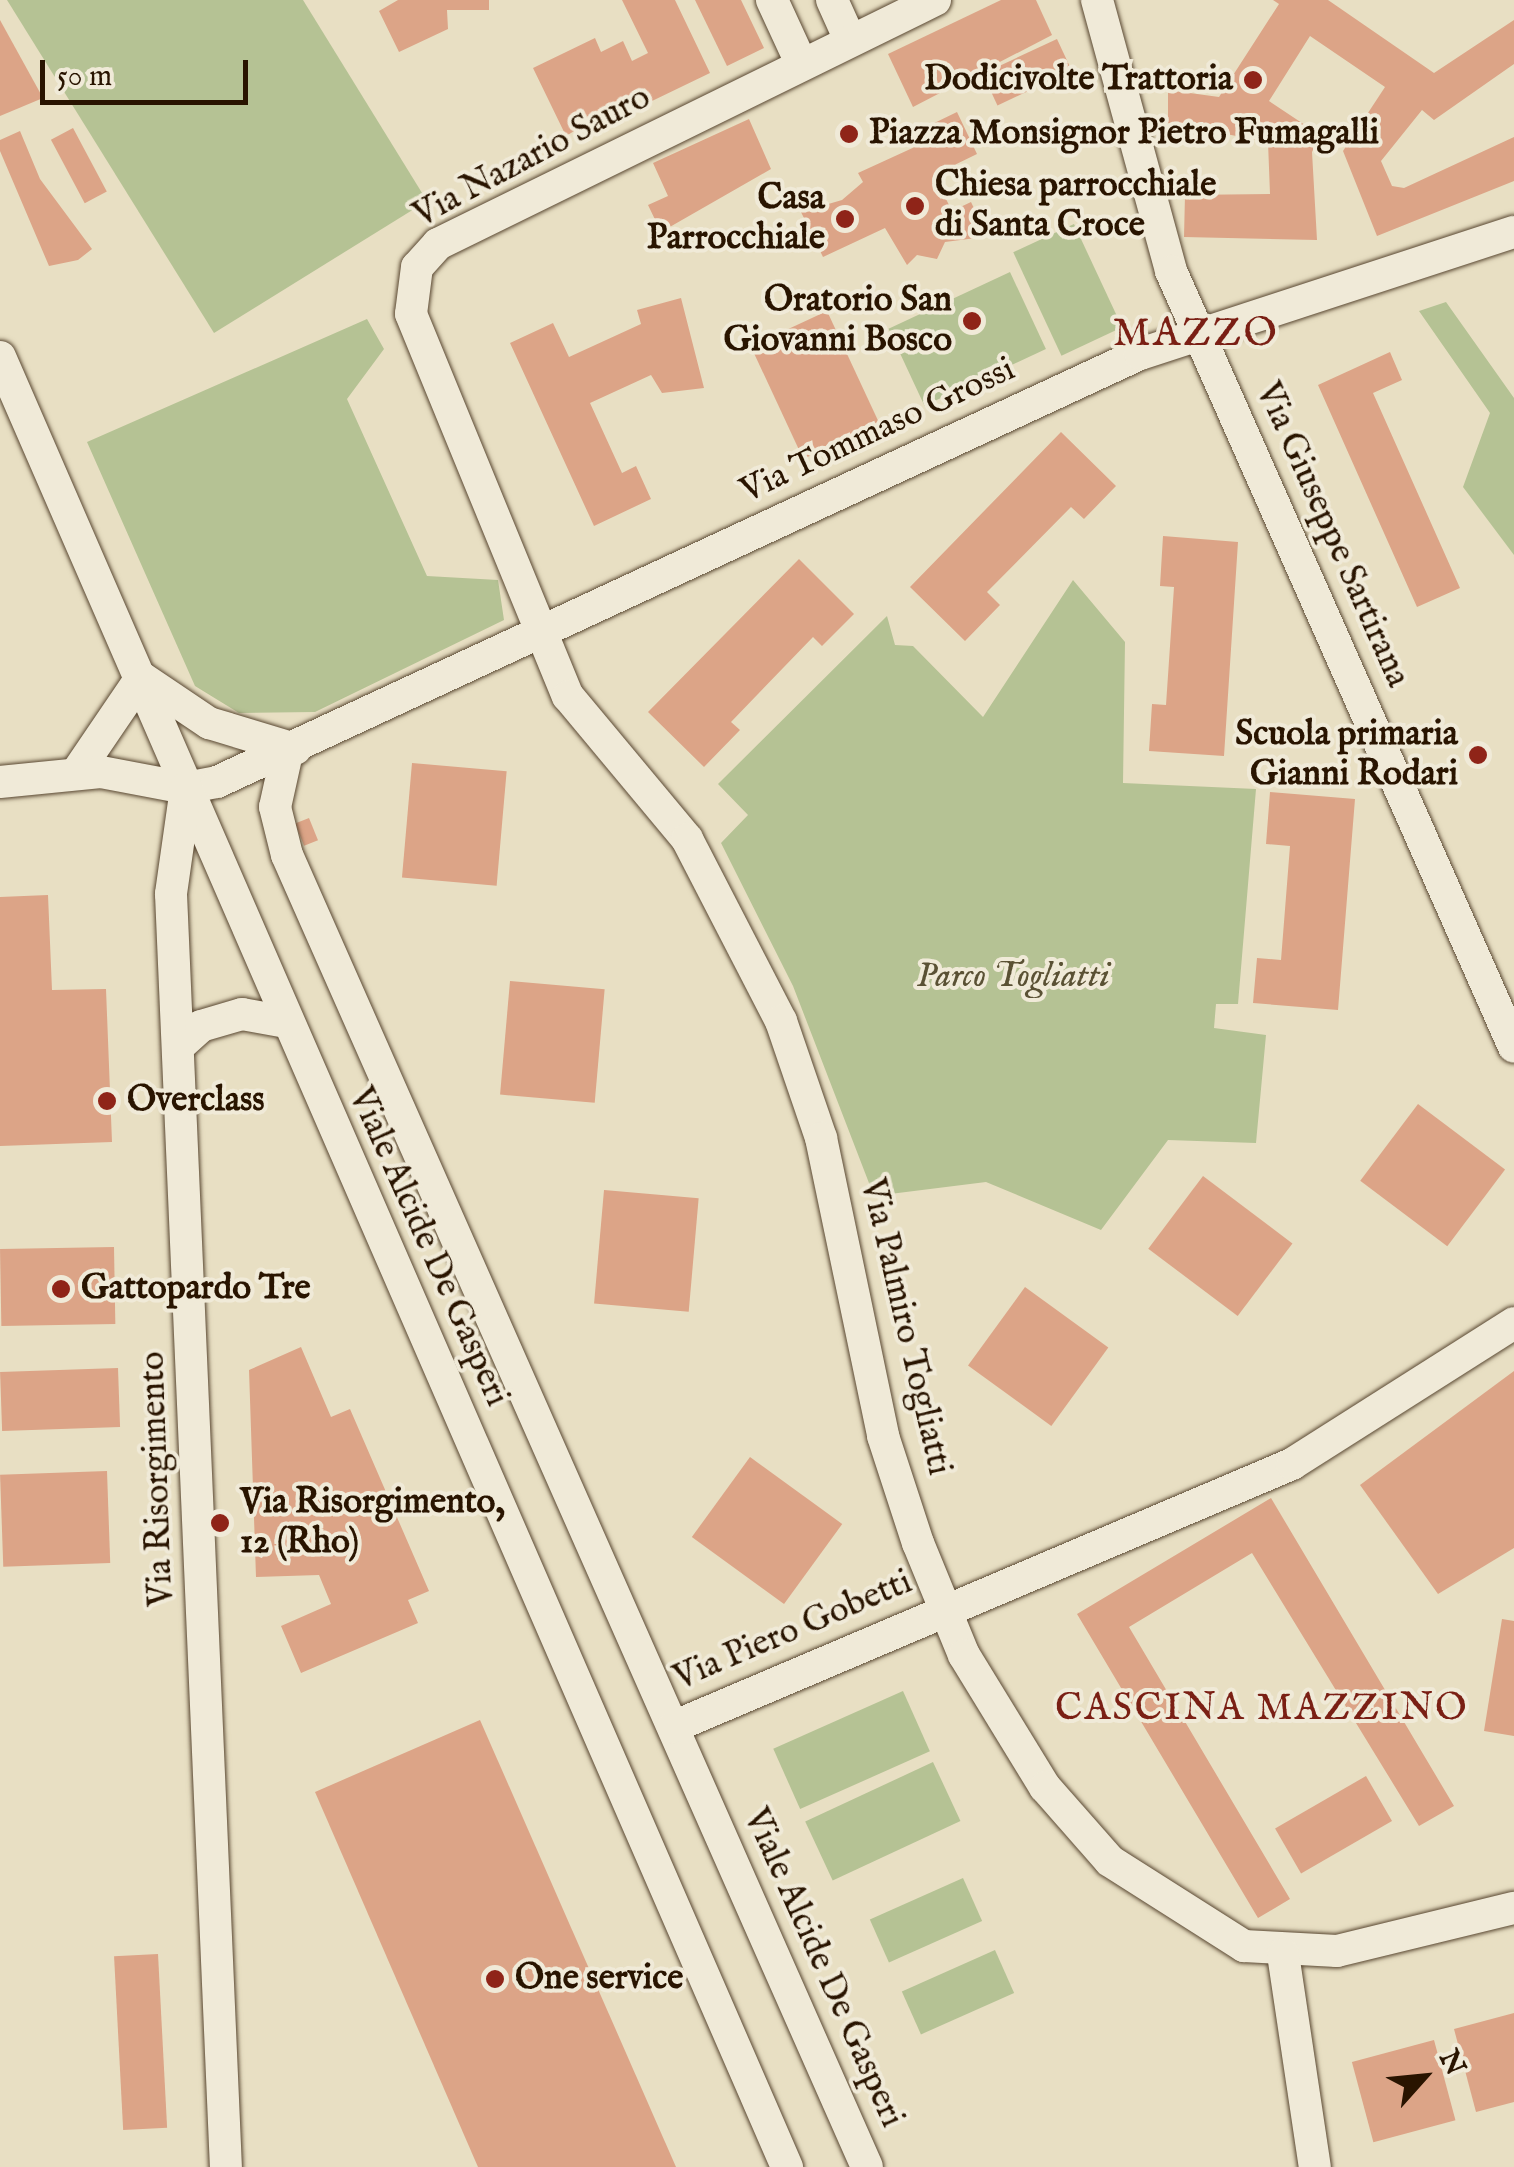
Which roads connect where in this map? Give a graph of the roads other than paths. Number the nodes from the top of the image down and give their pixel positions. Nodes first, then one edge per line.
1 (772, 0) edge
2 (832, 0) edge
3 (935, 0) edge
4 (1098, 0) edge
5 (850, 40) junction
6 (801, 63) junction
7 (1514, 232) edge
8 (1196, 332) junction
9 (0, 357) edge
10 (544, 634) junction
11 (142, 678) junction
12 (291, 751) junction
13 (78, 772) junction
14 (0, 782) edge
15 (186, 788) junction
16 (286, 1022) junction
17 (180, 1045) junction
18 (1514, 1047) edge
19 (1514, 1322) edge
20 (944, 1610) junction
21 (673, 1726) junction
22 (1514, 1908) edge
23 (1283, 1954) junction
24 (226, 2167) edge
25 (787, 2167) edge
26 (867, 2167) edge
27 (1315, 2167) edge

1 - 6 street
2 - 5 street
3 - 5 street, Via Nazario Sauro
4 - 8 street, Via Giuseppe Sartirana
5 - 6 street, Via Nazario Sauro
6 - 10 street, Via Nazario Sauro
7 - 8 street, Via Tommaso Grossi
8 - 10 street, Via Tommaso Grossi
8 - 18 street, Via Giuseppe Sartirana
9 - 11 street, Viale Alcide De Gasperi
10 - 12 street, Via Tommaso Grossi
10 - 20 street, Via Palmiro Togliatti
11 - 12 street
11 - 13 street
11 - 15 street, Viale Alcide De Gasperi
12 - 15 street, Via Tommaso Grossi
12 - 21 street, Viale Alcide De Gasperi
13 - 14 street
13 - 15 street
15 - 16 street, Viale Alcide De Gasperi
15 - 17 street, Via Risorgimento
16 - 17 street
16 - 25 street, Viale Alcide De Gasperi
17 - 24 street, Via Risorgimento
19 - 20 street, Via Piero Gobetti
20 - 21 street, Via Piero Gobetti
20 - 23 street, Via Palmiro Togliatti
21 - 26 street, Viale Alcide De Gasperi
22 - 23 street, Via Palmiro Togliatti
23 - 27 street

